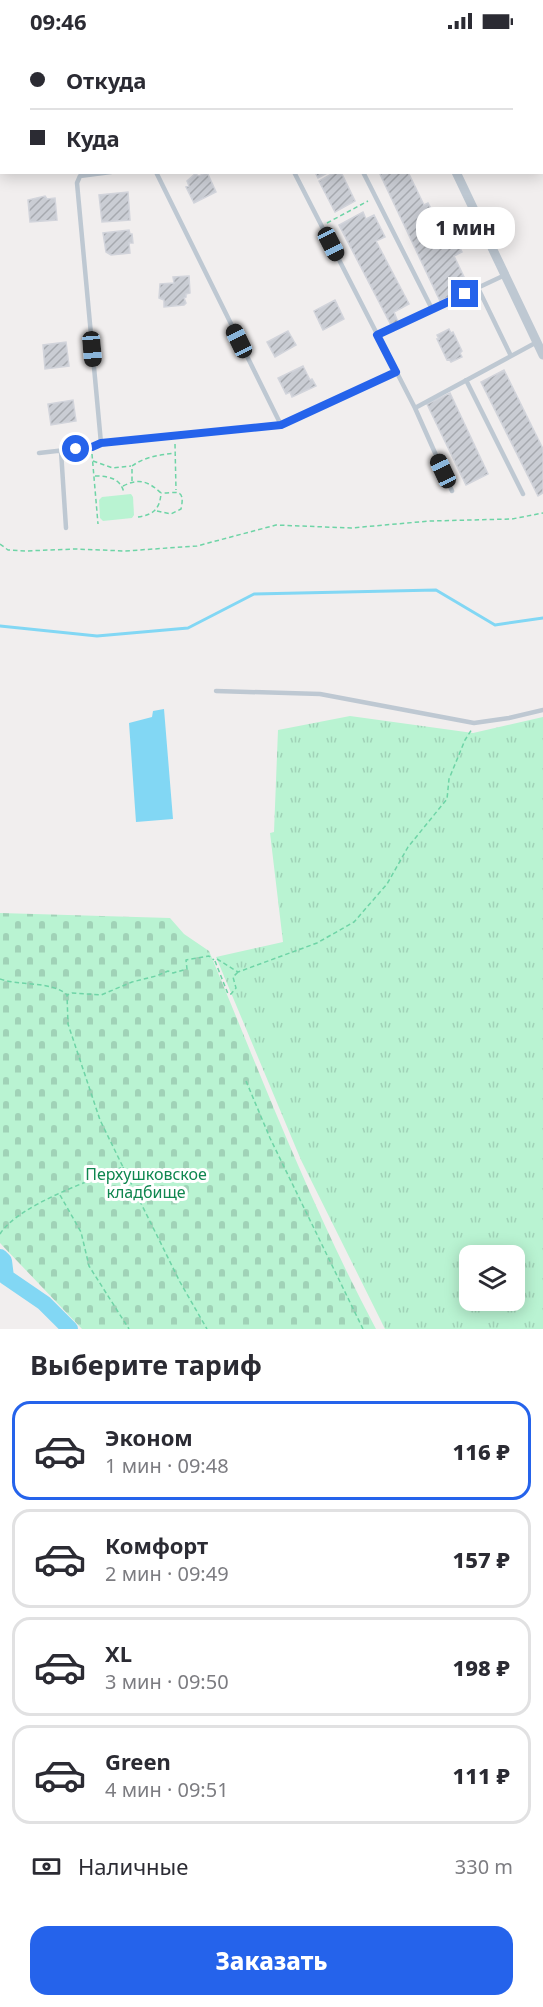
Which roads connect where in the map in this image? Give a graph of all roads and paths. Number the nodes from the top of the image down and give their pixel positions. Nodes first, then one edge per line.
1 (96, 174) edge
2 (157, 174) edge
3 (295, 174) edge
4 (364, 174) edge
5 (457, 174) edge
6 (376, 198) junction
7 (321, 226) junction
8 (505, 275) junction
9 (478, 288) junction
10 (432, 309) junction
11 (377, 335) junction
12 (540, 340) edge
13 (543, 355) edge
14 (511, 356) junction
15 (396, 372) junction
16 (466, 380) junction
17 (415, 408) junction
18 (281, 425) junction
19 (174, 436) junction
20 (101, 443) junction
21 (92, 447) junction
22 (61, 451) junction
23 (39, 453) dead end
24 (176, 453) junction
25 (93, 461) junction
26 (132, 466) junction
27 (94, 476) junction
28 (132, 482) junction
29 (123, 486) junction
30 (176, 491) junction
31 (452, 491) dead end
32 (124, 493) dead end
33 (161, 493) junction
34 (523, 494) dead end
35 (156, 511) junction
36 (543, 513) edge
37 (138, 517) dead end
38 (98, 524) dead end
39 (66, 528) dead end
40 (0, 544) edge
41 (216, 691) dead end
42 (543, 710) edge
43 (474, 723) junction
44 (214, 960) junction
45 (238, 972) junction
46 (0, 979) edge
47 (67, 995) junction
48 (246, 1082) dead end
49 (123, 1167) junction
50 (60, 1194) junction
51 (0, 1234) edge
52 (129, 1329) edge
53 (207, 1329) edge
54 (363, 1329) edge

1 - 20 lane
2 - 18 lane
3 - 7 lane
4 - 6 lane
5 - 8 street
6 - 7 path
6 - 10 lane
7 - 11 lane
8 - 9 lane
8 - 12 street
9 - 10 lane
9 - 14 lane
10 - 11 lane
11 - 15 lane
12 - 13 street
12 - 14 lane
14 - 16 lane
15 - 17 lane
15 - 18 lane
16 - 17 lane
16 - 34 lane
17 - 31 lane
18 - 19 lane
19 - 20 lane
19 - 24 path
20 - 21 lane
21 - 22 lane
21 - 25 path
22 - 23 lane
22 - 39 lane
24 - 26 path
24 - 30 path
25 - 26 path
25 - 27 path
26 - 28 path
27 - 29 path
27 - 38 path
28 - 29 path
28 - 33 path
29 - 32 path
30 - 33 path
30 - 35 path
33 - 35 path
35 - 37 path
36 - 40 path
41 - 43 lane
42 - 43 lane
43 - 45 path
44 - 45 path
44 - 45 path
44 - 47 path
46 - 47 path
47 - 49 path
48 - 54 path
49 - 50 path
49 - 53 path
50 - 51 path
50 - 52 path

